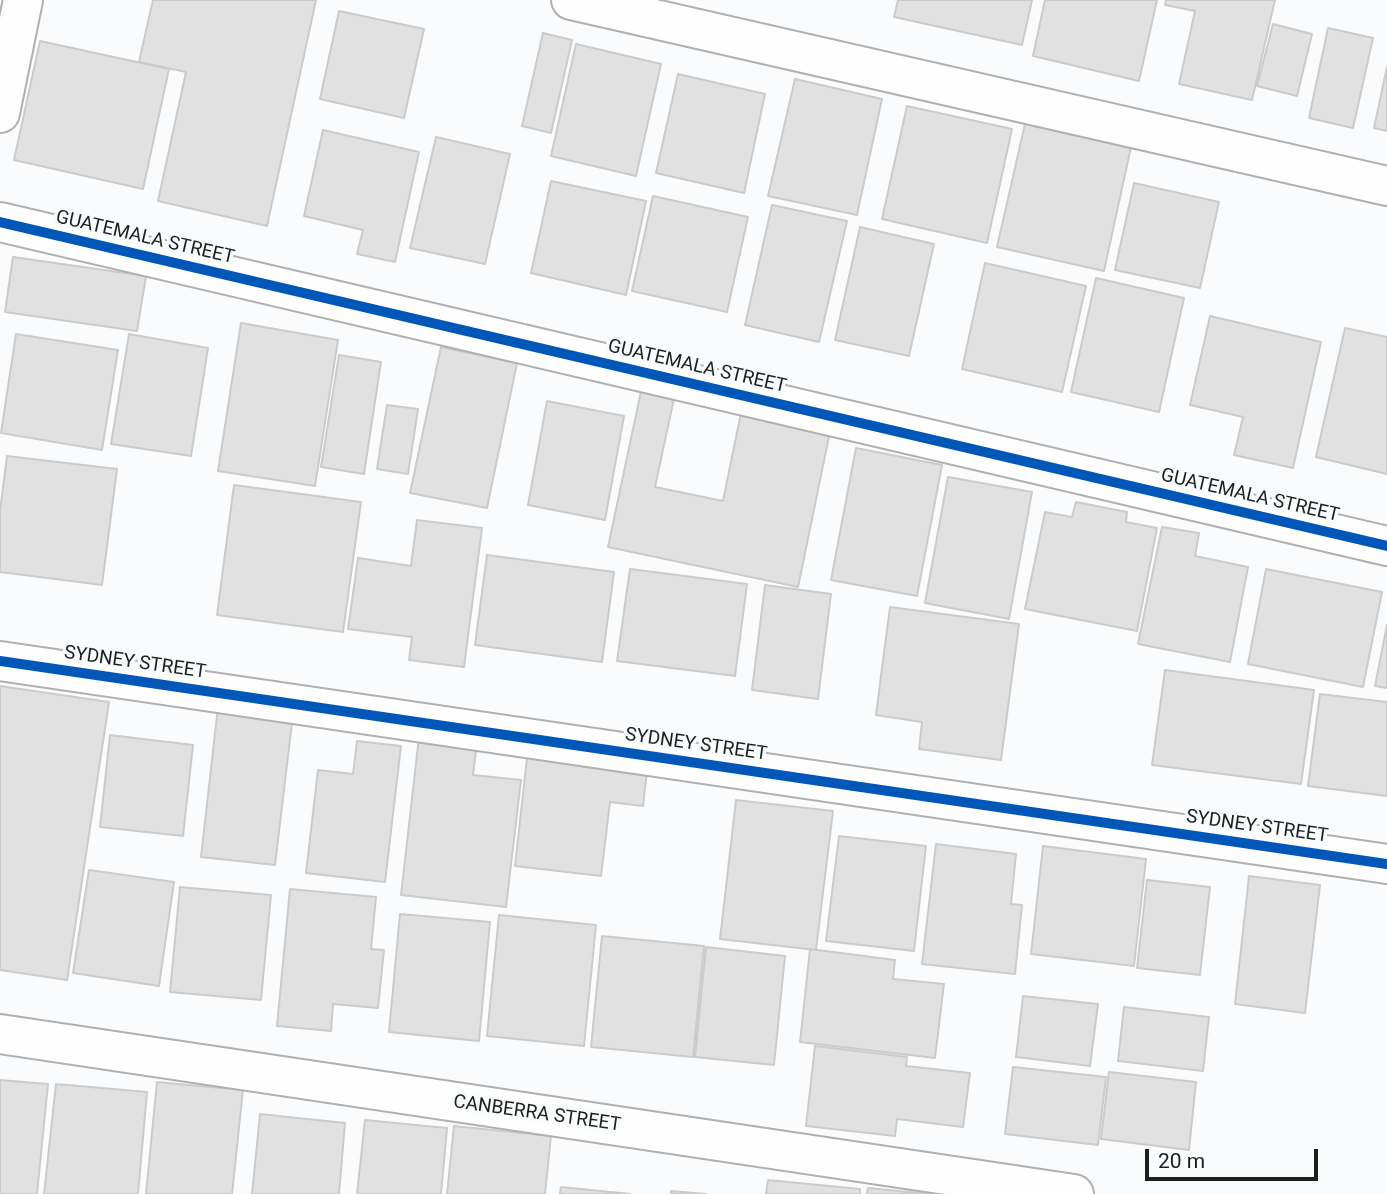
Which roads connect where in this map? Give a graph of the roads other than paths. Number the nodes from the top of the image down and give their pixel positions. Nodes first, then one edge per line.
1 (23, 0) edge
2 (571, 0) edge
3 (0, 113) edge
4 (1387, 186) edge
5 (0, 222) edge
6 (1387, 546) edge
7 (0, 661) edge
8 (1387, 864) edge
9 (0, 1034) edge
10 (1074, 1194) edge

1 - 3 street
2 - 4 street
5 - 6 street, GUATEMALA STREET
7 - 8 street, SYDNEY STREET
9 - 10 street, CANBERRA STREET

